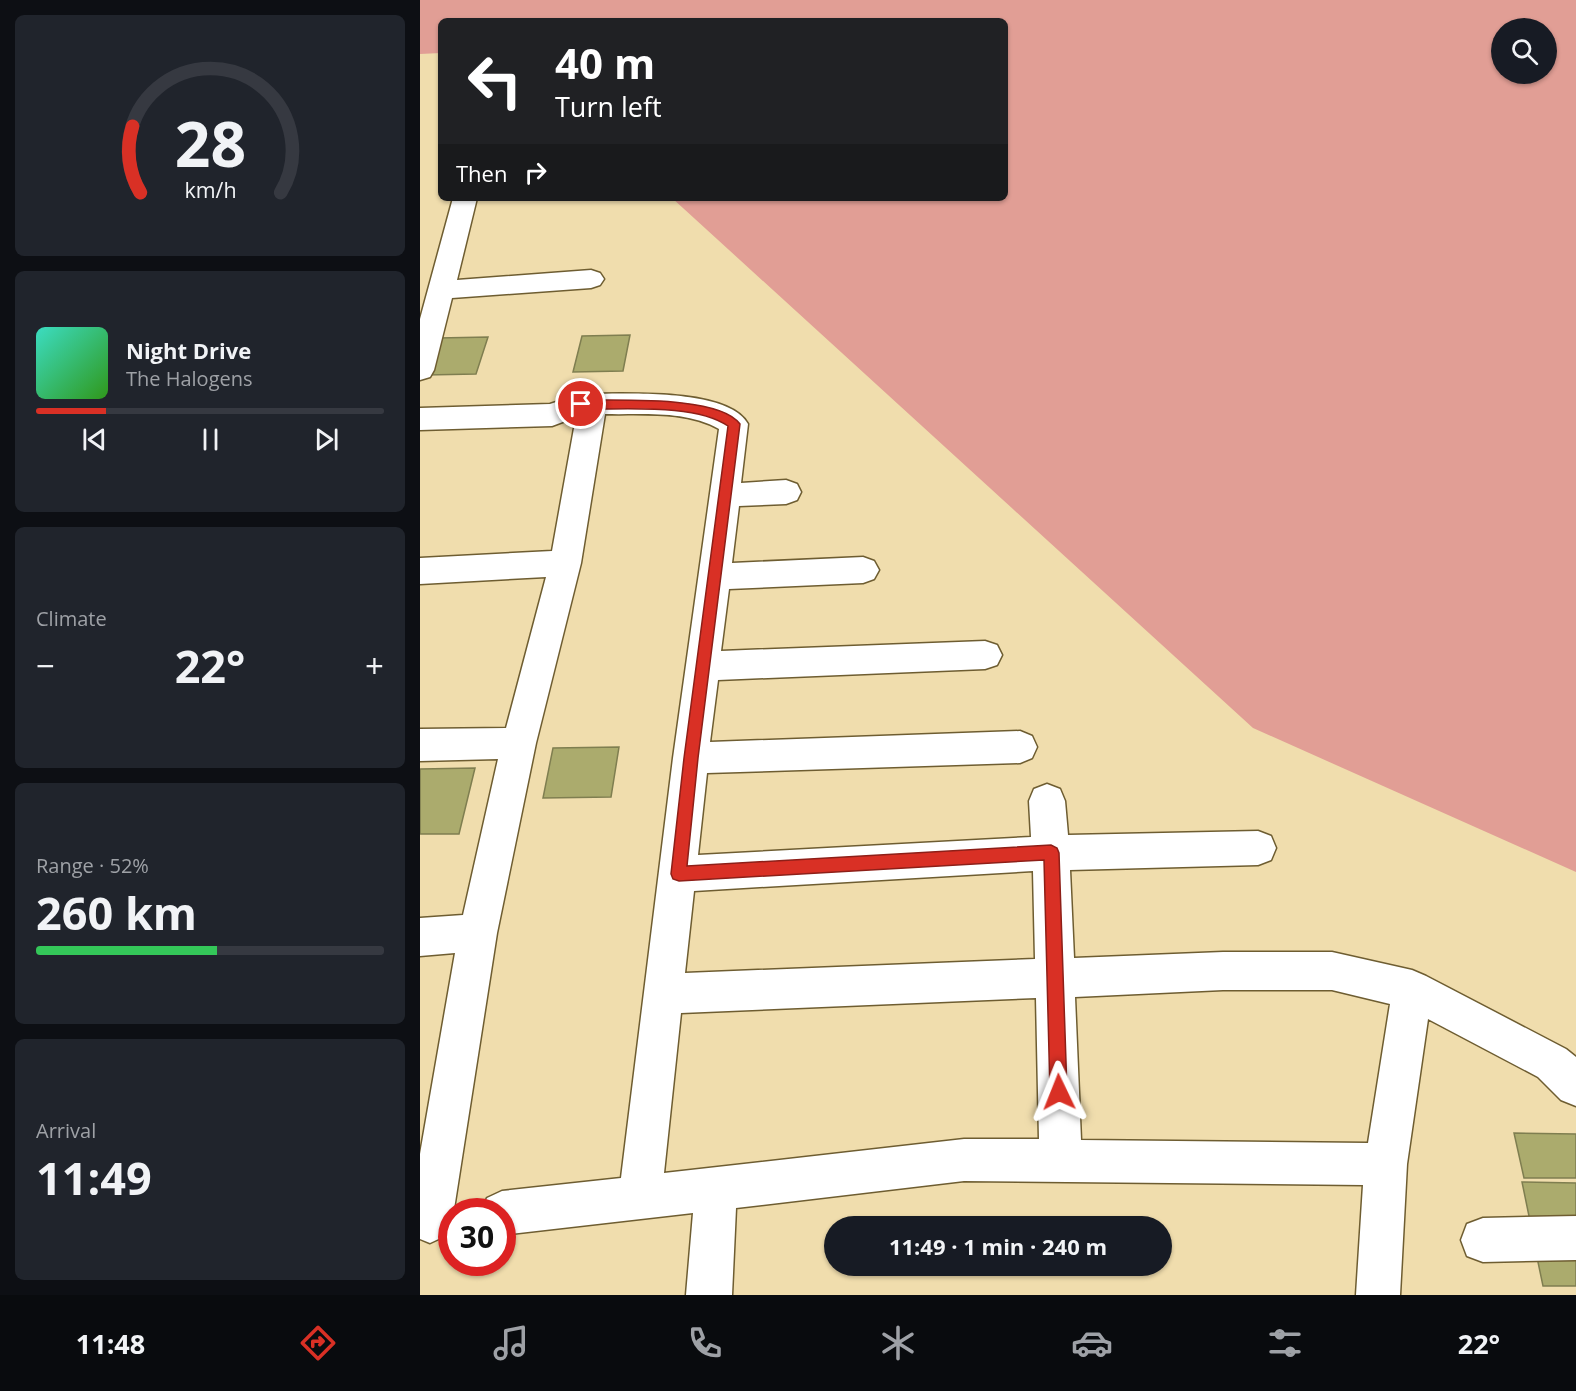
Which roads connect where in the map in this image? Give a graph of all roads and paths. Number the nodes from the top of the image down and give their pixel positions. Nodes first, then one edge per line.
1 (464, 201) edge
2 (591, 279) dead end
3 (441, 290) junction
4 (420, 370) edge
5 (420, 396) edge
6 (587, 404) junction
7 (420, 419) edge
8 (786, 492) dead end
9 (726, 495) junction
10 (565, 563) junction
11 (863, 570) dead end
12 (420, 571) edge
13 (715, 577) junction
14 (985, 655) dead end
15 (704, 666) junction
16 (519, 743) junction
17 (420, 746) edge
18 (1020, 747) dead end
19 (691, 758) junction
20 (1047, 801) dead end
21 (1258, 848) dead end
22 (1051, 853) junction
23 (679, 874) junction
24 (478, 933) junction
25 (420, 937) edge
26 (1054, 977) junction
27 (1412, 990) junction
28 (664, 994) junction
29 (1576, 1085) edge
30 (1061, 1161) junction
31 (1386, 1164) junction
32 (716, 1188) junction
33 (640, 1196) junction
34 (516, 1211) edge
35 (434, 1221) edge
36 (1576, 1238) edge
37 (1483, 1240) dead end
38 (709, 1295) edge
39 (1378, 1295) edge

1 - 3 street
2 - 3 street
3 - 4 street
5 - 6 street
6 - 7 street
6 - 9 street
6 - 10 street
8 - 9 street
9 - 13 street
10 - 12 street
10 - 16 street
11 - 13 street
13 - 15 street
14 - 15 street
15 - 19 street
16 - 17 street
16 - 24 street
18 - 19 street
19 - 23 street
20 - 22 street
21 - 22 street
22 - 23 street
22 - 26 street
23 - 28 street
24 - 25 street
24 - 35 street
26 - 27 street
26 - 28 street
26 - 30 street
27 - 29 street
27 - 31 street
28 - 33 street
30 - 31 street
30 - 32 street
31 - 39 street
32 - 33 street
32 - 38 street
33 - 34 street
36 - 37 street

